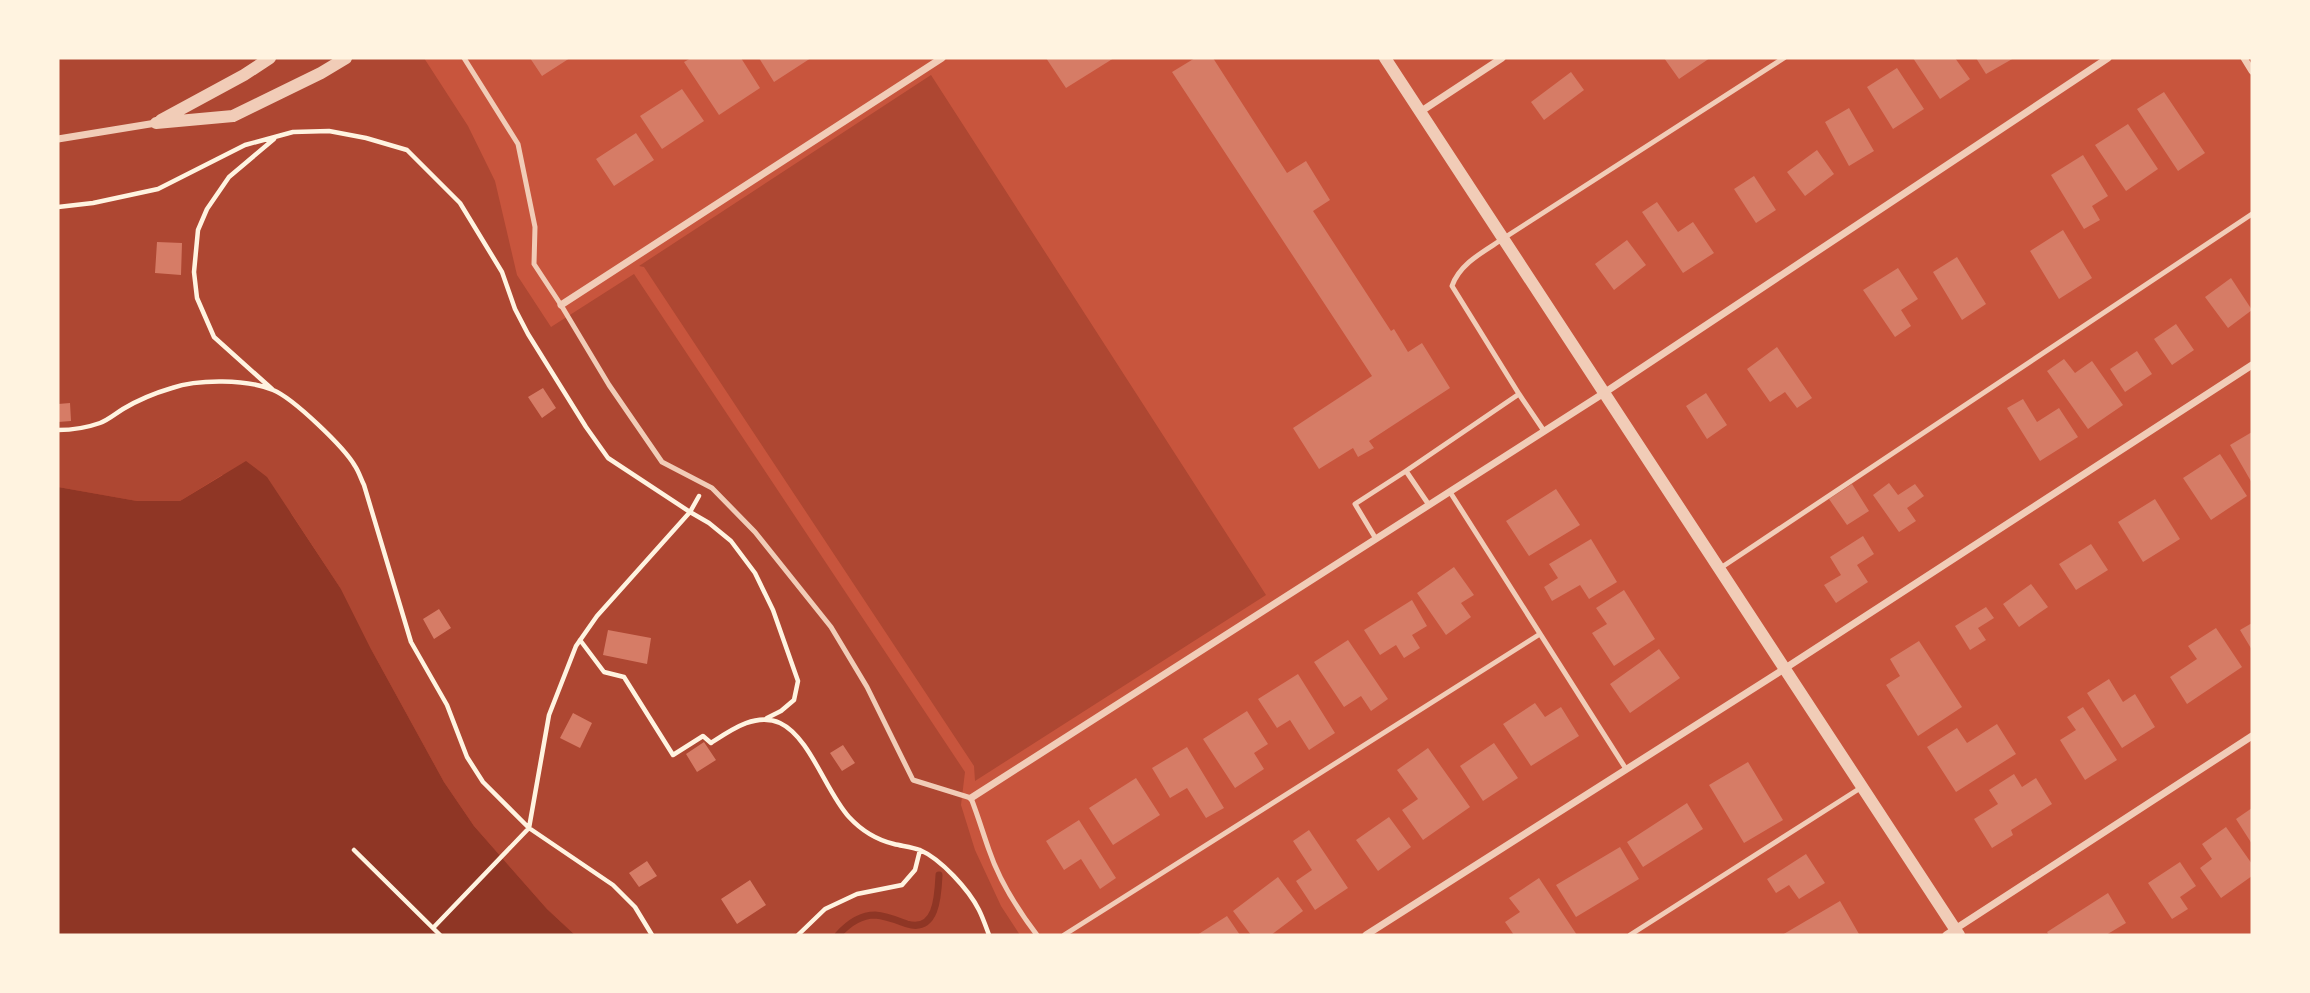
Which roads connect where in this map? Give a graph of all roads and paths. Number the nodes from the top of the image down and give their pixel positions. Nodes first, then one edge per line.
1 (270, 58) edge
2 (346, 58) edge
3 (464, 58) edge
4 (942, 58) edge
5 (1385, 58) edge
6 (1502, 58) edge
7 (1784, 58) edge
8 (2108, 58) edge
9 (2244, 58) edge
10 (2252, 71) edge
11 (1420, 112) junction
12 (156, 123) junction
13 (278, 136) junction
14 (58, 139) edge
15 (58, 207) edge
16 (2252, 214) edge
17 (1504, 238) junction
18 (561, 305) junction
19 (2252, 365) edge
20 (273, 390) junction
21 (1604, 393) junction
22 (1519, 394) junction
23 (58, 430) edge
24 (1544, 431) junction
25 (1406, 471) junction
26 (1450, 492) junction
27 (1429, 505) junction
28 (690, 512) junction
29 (1376, 539) junction
30 (1719, 569) junction
31 (1540, 634) junction
32 (580, 640) junction
33 (1784, 669) junction
34 (766, 718) junction
35 (2252, 736) edge
36 (1626, 769) junction
37 (1862, 787) junction
38 (971, 799) junction
39 (529, 828) junction
40 (355, 850) dead end
41 (920, 850) junction
42 (433, 928) junction
43 (1953, 933) edge
44 (440, 935) edge
45 (652, 935) edge
46 (798, 935) edge
47 (989, 935) edge
48 (1037, 935) edge
49 (1064, 935) edge
50 (1366, 935) edge
51 (1630, 935) edge

1 - 12 street
2 - 12 street
3 - 18 lane
4 - 18 street
5 - 11 street
6 - 11 street
7 - 17 lane
8 - 21 street
9 - 10 street
11 - 17 street
12 - 14 street
13 - 15 path
13 - 20 path
13 - 28 path
16 - 30 lane
17 - 21 street
17 - 22 lane
18 - 38 lane
19 - 33 street
20 - 23 path
20 - 39 path
21 - 24 street
21 - 30 street
22 - 24 lane
22 - 25 lane
24 - 26 street
25 - 27 lane
25 - 29 lane
26 - 27 street
26 - 31 lane
27 - 29 street
28 - 32 path
28 - 34 path
29 - 38 street
30 - 33 street
31 - 36 lane
31 - 49 lane
32 - 34 path
32 - 39 path
33 - 36 street
33 - 37 street
34 - 41 path
35 - 43 street
36 - 50 street
37 - 43 street
37 - 51 lane
38 - 48 lane
39 - 42 path
39 - 45 path
40 - 42 path
41 - 46 path
41 - 47 path
42 - 44 path

